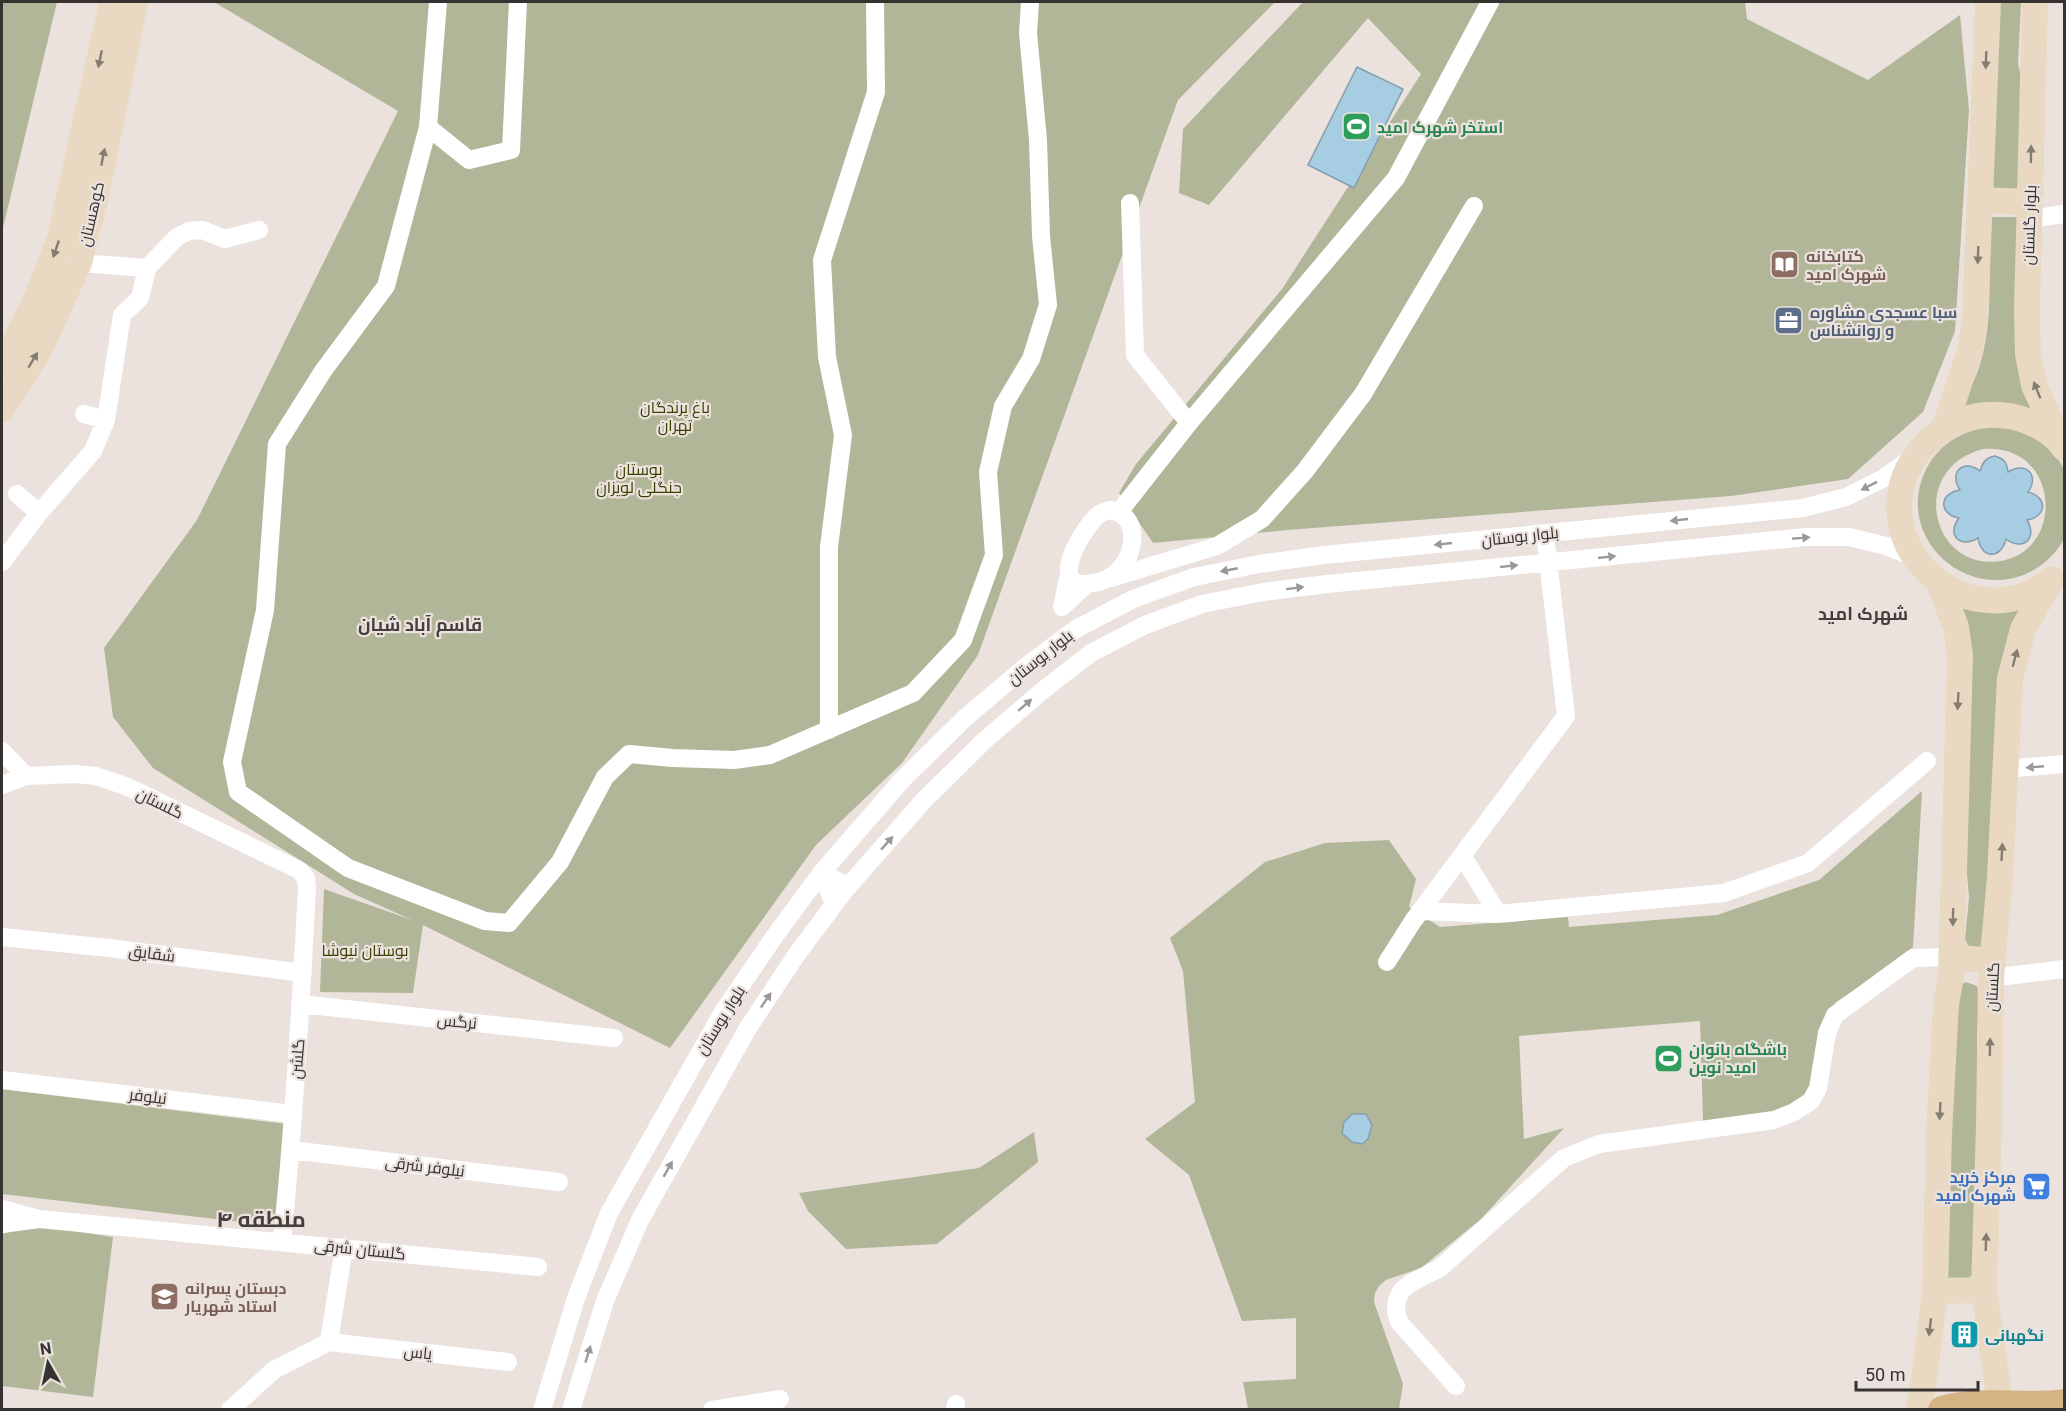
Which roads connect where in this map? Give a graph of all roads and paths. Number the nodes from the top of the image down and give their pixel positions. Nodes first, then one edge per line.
1 (112, 2) edge
2 (135, 2) edge
3 (438, 2) edge
4 (518, 2) edge
5 (875, 2) edge
6 (1030, 2) edge
7 (1490, 2) edge
8 (1988, 2) edge
9 (2035, 2) edge
10 (428, 127) junction
11 (1980, 200) junction
12 (1130, 203) dead end
13 (1474, 206) dead end
14 (2029, 210) junction
15 (2064, 214) edge
16 (259, 230) dead end
17 (79, 263) junction
18 (147, 268) junction
19 (2, 368) edge
20 (2, 409) edge
21 (84, 414) dead end
22 (106, 420) junction
23 (1189, 423) junction
24 (1944, 429) junction
25 (2063, 445) edge
26 (1918, 453) junction
27 (17, 494) dead end
28 (1119, 512) junction
29 (39, 513) junction
30 (1545, 534) junction
31 (1130, 551) junction
32 (1914, 557) junction
33 (2, 562) edge
34 (1165, 562) junction
35 (1548, 562) junction
36 (1258, 564) junction
37 (2058, 573) edge
38 (1069, 574) junction
39 (1094, 582) junction
40 (1939, 583) junction
41 (1263, 592) junction
42 (1062, 607) junction
43 (1076, 629) junction
44 (1091, 653) junction
45 (828, 730) junction
46 (2, 751) edge
47 (1927, 761) dead end
48 (2064, 764) edge
49 (2006, 769) junction
50 (26, 776) junction
51 (2, 784) edge
52 (1462, 855) junction
53 (822, 873) junction
54 (306, 878) joint
55 (848, 887) junction
56 (834, 905) junction
57 (1421, 911) junction
58 (1498, 914) junction
59 (2, 938) edge
60 (1387, 963) dead end
61 (1951, 967) junction
62 (1992, 969) junction
63 (2064, 969) edge
64 (303, 973) junction
65 (300, 1004) junction
66 (614, 1038) dead end
67 (2, 1080) edge
68 (294, 1114) junction
69 (291, 1150) junction
70 (559, 1182) dead end
71 (2, 1209) edge
72 (609, 1213) junction
73 (39, 1219) junction
74 (640, 1220) junction
75 (2, 1224) edge
76 (282, 1241) junction
77 (344, 1247) junction
78 (538, 1267) dead end
79 (1984, 1290) junction
80 (1935, 1291) junction
81 (328, 1342) junction
82 (508, 1362) dead end
83 (1456, 1386) dead end
84 (780, 1399) dead end
85 (2064, 1403) edge
86 (2000, 1404) junction
87 (230, 1410) edge
88 (542, 1410) edge
89 (571, 1410) edge
90 (712, 1410) edge
91 (1918, 1410) edge
92 (1942, 1410) edge

1 -> 19 main road, کوهستان
17 -> 2 main road, کوهستان
3 - 10 street
4 - 10 street
5 - 45 street
6 - 45 street
7 - 23 street
8 -> 11 main road
14 -> 9 main road, بلوار گلستان
10 - 45 street
11 - 14 main road
11 -> 24 main road
12 - 23 street
13 - 34 street
14 - 15 street
25 -> 14 main road, بلوار گلستان
16 - 18 street
17 - 18 street
20 -> 17 main road, کوهستان
18 - 22 street
21 - 22 street
22 - 29 street
23 - 28 street
24 - 25 main road
24 - 26 main road
26 -> 30 street, بلوار بوستان
26 - 32 main road
27 - 29 street
28 - 31 street
28 - 38 street
29 - 33 street
30 - 35 street
30 -> 36 street, بلوار بوستان
31 - 34 street
31 - 39 street
35 -> 32 street, بلوار بوستان
32 - 40 main road
34 - 39 street
41 -> 35 street, بلوار بوستان
35 - 52 street
36 - 41 street
36 -> 43 street, بلوار بوستان
37 - 40 main road
49 -> 37 main road, گلستان
38 - 39 street
38 - 42 street
39 - 42 street
40 -> 61 main road
41 - 44 street, بلوار بوستان
42 - 43 street
43 - 44 street
43 - 53 street, بلوار بوستان
55 -> 44 street, بلوار بوستان
46 - 50 street
47 - 58 street
48 -> 49 street
62 -> 49 main road, گلستان
50 - 51 street, گلستان
50 - 54 street, گلستان
52 - 57 street
52 - 58 street
53 - 55 street
53 - 56 street
53 - 72 street, بلوار بوستان
54 - 64 street, گلشن
55 - 56 street, بلوار بوستان
74 -> 56 street, بلوار بوستان
57 - 58 street
57 - 60 street
59 - 64 street, شقایق
61 - 62 main road
61 -> 80 main road
61 - 83 street
62 - 63 street
79 -> 62 main road, گلستان
64 - 65 street, گلشن
65 - 66 street, نرگس
65 - 68 street, گلشن
67 - 68 street, نیلوفر
68 - 69 street, گلشن
69 - 70 street, نیلوفر شرقی
69 - 76 street, گلشن
71 - 73 street
72 - 74 street
72 - 88 street, بلوار بوستان
73 - 75 street
73 - 76 street, گلستان شرقی
89 -> 74 street, بلوار بوستان
76 - 77 street, گلستان شرقی
77 - 78 street, گلستان شرقی
77 - 81 street
79 - 80 main road
79 - 86 main road, گلستان
80 -> 91 main road
81 - 82 street, یاس
81 - 87 street
84 - 90 street
85 - 86 main road
86 - 92 main road

